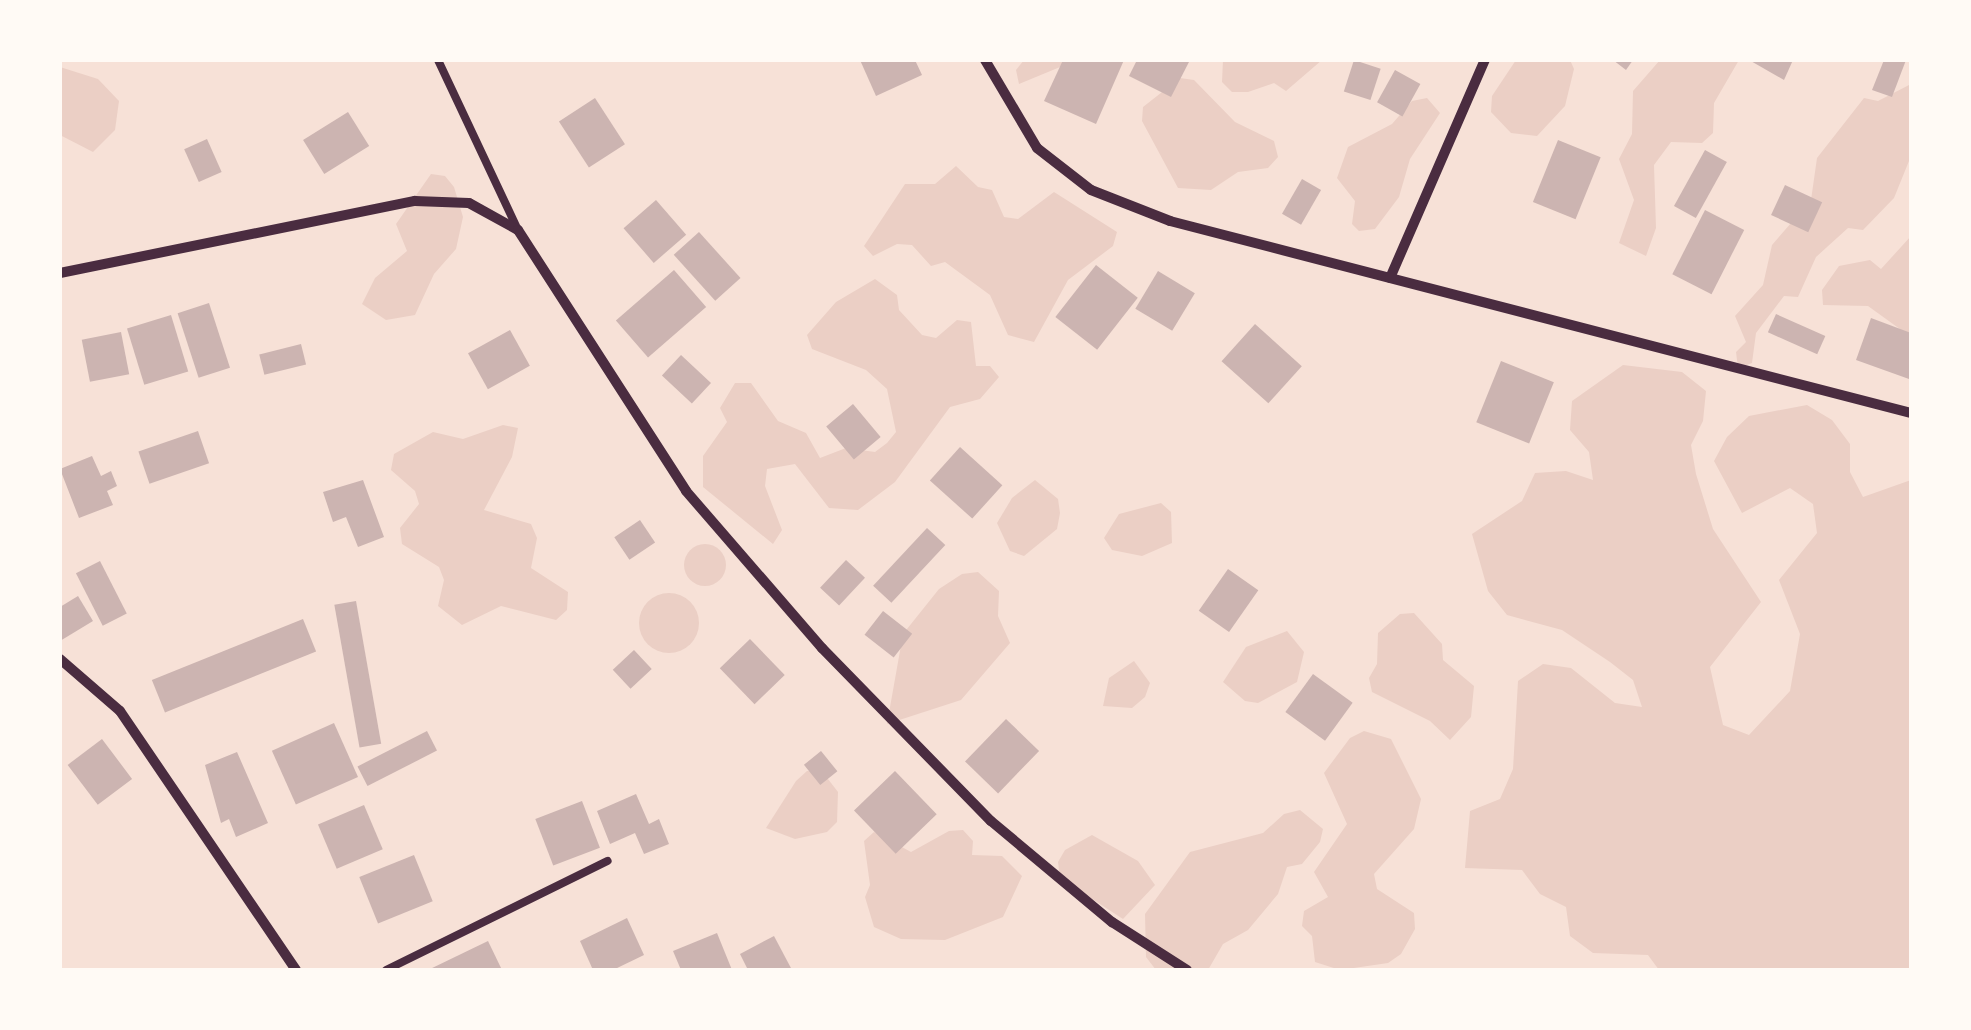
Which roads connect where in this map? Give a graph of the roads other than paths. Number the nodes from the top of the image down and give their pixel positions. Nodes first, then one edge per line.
1 (438, 60) edge
2 (985, 60) edge
3 (1485, 60) edge
4 (518, 230) junction
5 (60, 273) edge
6 (1390, 278) junction
7 (1911, 412) edge
8 (60, 658) edge
9 (608, 861) dead end
10 (296, 970) edge
11 (386, 970) edge
12 (1187, 970) edge

1 - 4 lane
2 - 6 street
3 - 6 street
4 - 5 street
4 - 12 street
6 - 7 street
8 - 10 street
9 - 11 lane

